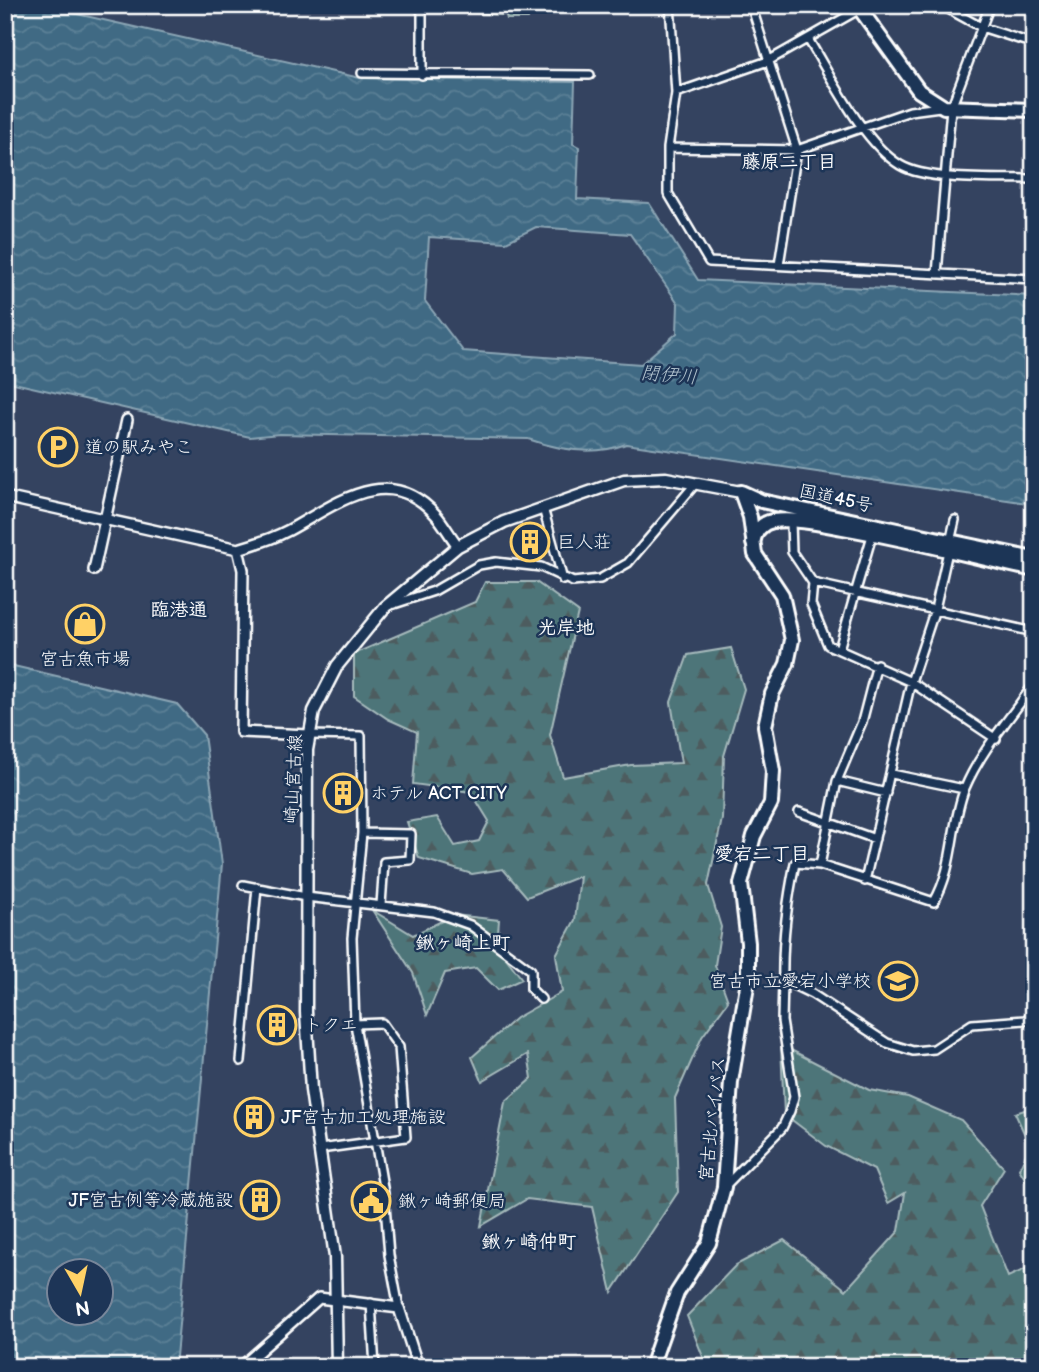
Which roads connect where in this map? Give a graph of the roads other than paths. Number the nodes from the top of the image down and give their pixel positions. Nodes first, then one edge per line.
1 (419, 5) edge
2 (670, 5) edge
3 (751, 5) edge
4 (942, 5) edge
5 (990, 5) edge
6 (859, 7) edge
7 (981, 27) junction
8 (808, 39) junction
9 (1034, 44) edge
10 (768, 61) junction
11 (362, 73) dead end
12 (422, 75) junction
13 (590, 75) dead end
14 (676, 93) junction
15 (948, 107) junction
16 (1034, 110) edge
17 (863, 126) junction
18 (668, 148) junction
19 (797, 150) junction
20 (946, 176) junction
21 (1034, 179) edge
22 (779, 265) junction
23 (937, 274) junction
24 (1034, 279) edge
25 (127, 420) dead end
26 (696, 483) junction
27 (741, 492) junction
28 (5, 497) edge
29 (766, 506) junction
30 (543, 508) junction
31 (106, 518) junction
32 (955, 520) dead end
33 (791, 522) junction
34 (826, 525) junction
35 (755, 528) junction
36 (874, 529) junction
37 (458, 546) junction
38 (950, 547) junction
39 (238, 549) junction
40 (1034, 559) edge
41 (94, 570) dead end
42 (1034, 570) edge
43 (563, 580) junction
44 (813, 583) junction
45 (853, 591) junction
46 (385, 607) junction
47 (935, 609) junction
48 (1034, 632) edge
49 (839, 649) junction
50 (877, 664) junction
51 (911, 682) junction
52 (1034, 684) edge
53 (309, 735) junction
54 (996, 739) junction
55 (892, 774) junction
56 (837, 780) junction
57 (964, 789) junction
58 (886, 793) junction
59 (799, 813) dead end
60 (827, 823) junction
61 (362, 833) junction
62 (875, 839) junction
63 (820, 865) junction
64 (865, 881) junction
65 (243, 885) dead end
66 (257, 887) junction
67 (306, 897) junction
68 (355, 902) junction
69 (381, 905) junction
70 (783, 980) junction
71 (541, 999) dead end
72 (1034, 1014) edge
73 (355, 1024) junction
74 (241, 1061) dead end
75 (376, 1142) junction
76 (320, 1149) junction
77 (724, 1187) junction
78 (337, 1299) junction
79 (371, 1303) junction
80 (398, 1308) junction
81 (241, 1367) edge
82 (337, 1367) edge
83 (375, 1367) edge
84 (418, 1367) edge
85 (651, 1367) edge

1 - 12 street
2 - 14 street
3 - 10 street
4 - 7 street
5 - 7 street
6 - 8 street
6 - 15 highway
7 - 9 street
7 - 15 street
8 - 10 street
8 - 17 street
10 - 14 street
10 - 19 street
11 - 12 street
12 - 13 street
14 - 18 street
15 - 16 highway
15 - 17 street
15 - 20 street
17 - 19 street
17 - 20 street
18 - 19 street
18 - 22 street
19 - 22 street
20 - 21 street
20 - 23 street
22 - 23 street
23 - 24 street
25 - 31 street
26 - 27 main road, 崎山宮古線
26 - 30 main road, 崎山宮古線
26 - 43 street
27 - 29 highway
27 - 35 highway
28 - 31 street
29 - 34 highway
29 - 35 highway
29 - 36 highway, 国道45号
30 - 37 main road, 崎山宮古線
30 - 43 street
31 - 39 street
31 - 41 street
32 - 38 street
33 - 34 highway, 国道45号
33 - 35 highway, 国道45号
33 - 44 street
34 - 36 highway, 国道45号
35 - 77 highway, 宮古北バイパス
36 - 38 highway, 国道45号
36 - 45 street
37 - 39 street
37 - 46 main road, 崎山宮古線
38 - 40 highway, 国道45号
38 - 42 highway, 国道45号
38 - 47 street
39 - 53 street
43 - 46 street
44 - 45 street
44 - 49 street
45 - 47 street
45 - 49 street
46 - 53 main road, 崎山宮古線
47 - 48 street
47 - 51 street
49 - 50 street
50 - 51 street
50 - 56 street
51 - 54 street
51 - 55 street
52 - 54 street
53 - 61 street
53 - 67 main road, 崎山宮古線
54 - 57 street
55 - 57 street
55 - 58 street
56 - 58 street
56 - 60 street
57 - 64 street
58 - 62 street
59 - 60 street
60 - 62 street
60 - 63 street
61 - 68 street
61 - 69 street
62 - 64 street
63 - 64 street
63 - 70 street
65 - 66 street
66 - 67 street
66 - 74 street
67 - 68 street
67 - 76 main road, 崎山宮古線
68 - 69 street
68 - 73 street
69 - 71 street
70 - 72 street
70 - 77 street
73 - 75 street
73 - 75 street
75 - 76 street
75 - 80 street
76 - 78 main road, 崎山宮古線
77 - 85 highway, 宮古北バイパス
78 - 79 street
78 - 81 street
78 - 82 main road, 崎山宮古線
79 - 80 street
79 - 83 street
80 - 84 street

